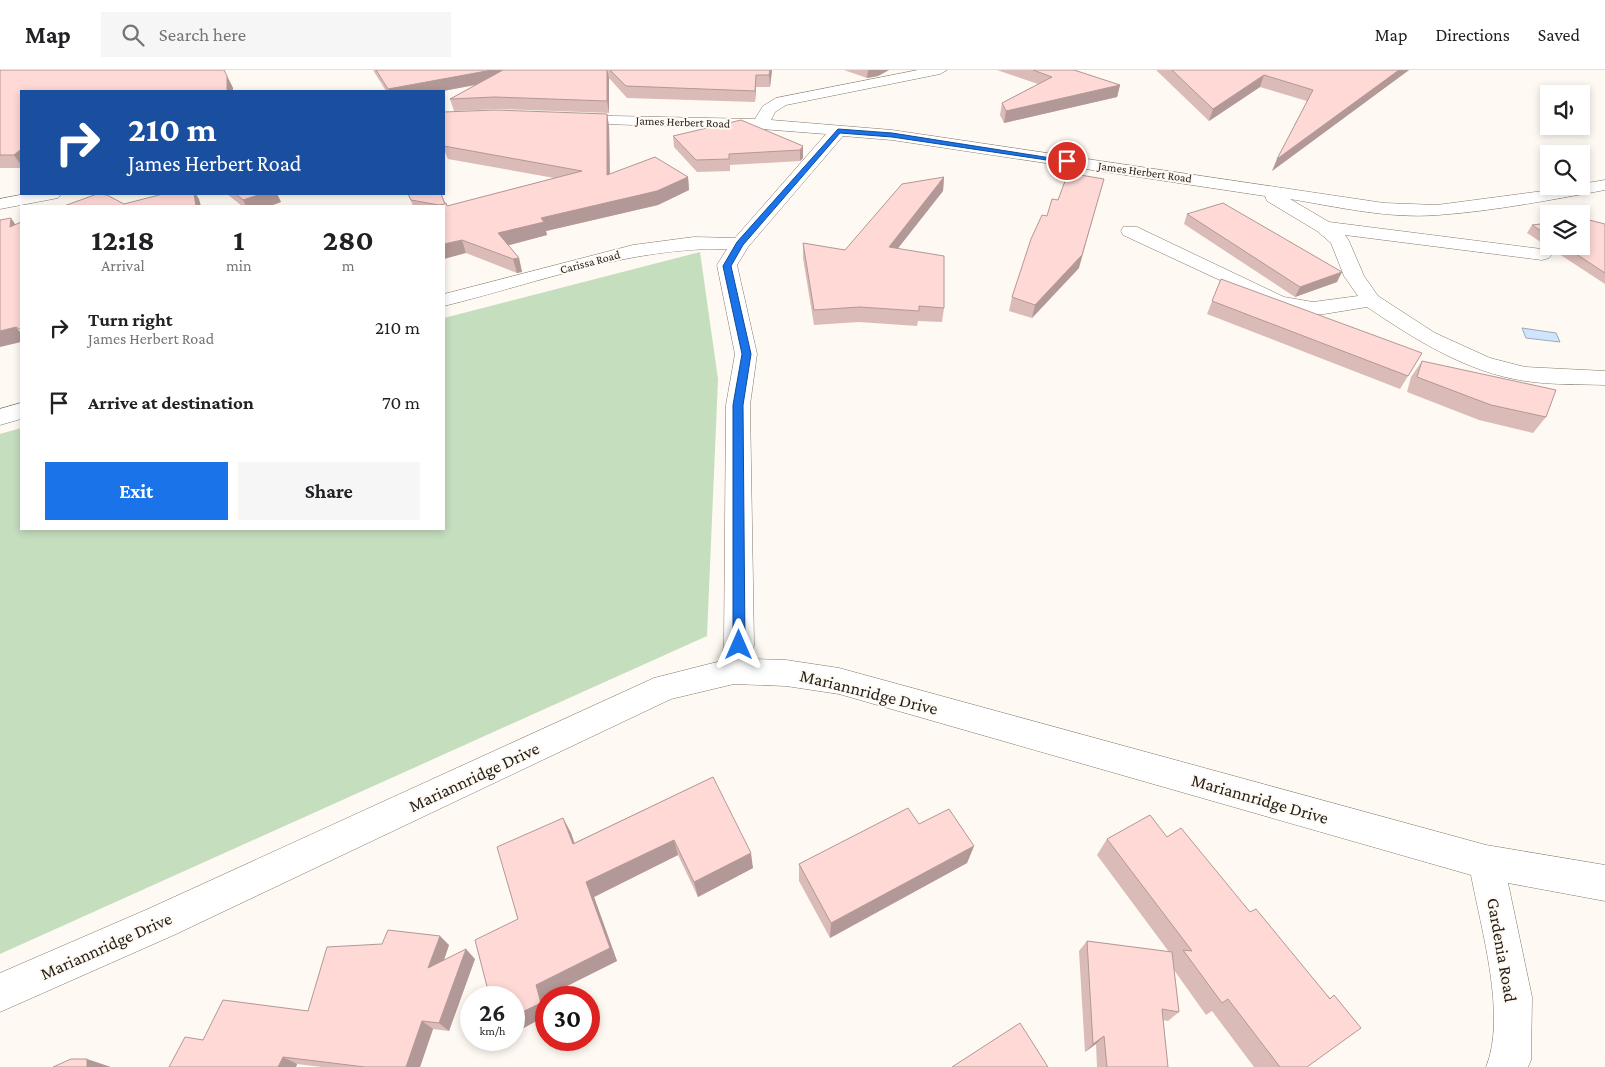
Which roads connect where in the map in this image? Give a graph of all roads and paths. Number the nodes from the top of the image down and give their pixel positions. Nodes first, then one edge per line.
1 (940, 70) edge
2 (557, 118) edge
3 (761, 124) junction
4 (838, 131) junction
5 (1605, 186) edge
6 (1261, 189) junction
7 (47, 195) edge
8 (0, 204) edge
9 (1324, 227) junction
10 (1130, 231) dead end
11 (740, 244) junction
12 (1540, 254) edge
13 (445, 300) edge
14 (1371, 300) junction
15 (1605, 378) edge
16 (20, 411) edge
17 (0, 417) edge
18 (734, 671) junction
19 (1486, 862) junction
20 (1605, 883) edge
21 (0, 993) edge
22 (1506, 1067) edge

1 - 3 street
2 - 3 street, James Herbert Road
3 - 4 street, James Herbert Road
4 - 6 street, James Herbert Road
4 - 11 street
5 - 6 street, James Herbert Road
6 - 9 street
7 - 8 street
9 - 12 street
9 - 14 street
10 - 14 street
11 - 13 street, Carissa Road
11 - 18 street
14 - 15 street
16 - 17 street
18 - 19 street, Mariannridge Drive
18 - 21 street, Mariannridge Drive
19 - 20 street, Mariannridge Drive
19 - 22 street, Gardenia Road

